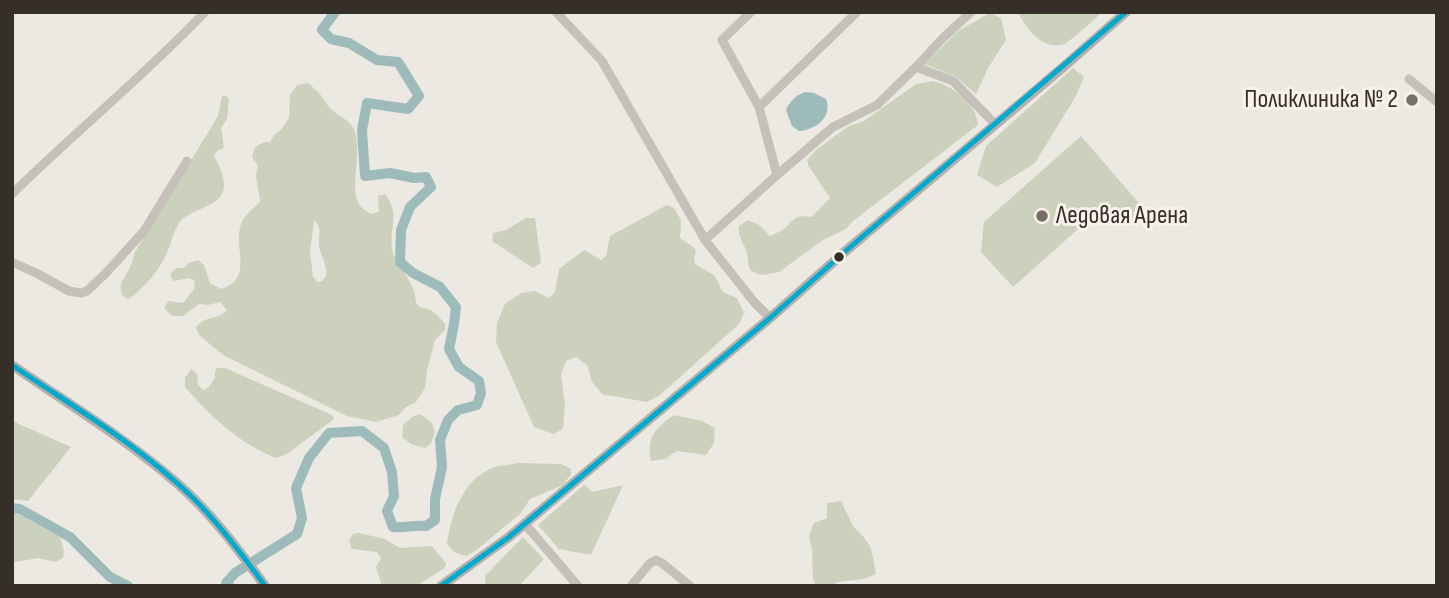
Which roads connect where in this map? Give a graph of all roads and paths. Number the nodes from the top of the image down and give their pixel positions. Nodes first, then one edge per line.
1 (205, 12) edge
2 (556, 12) edge
3 (751, 12) edge
4 (857, 12) edge
5 (971, 12) edge
6 (1126, 12) edge
7 (916, 67) junction
8 (1409, 79) dead end
9 (1437, 102) edge
10 (759, 107) junction
11 (995, 124) junction
12 (187, 161) dead end
13 (777, 175) junction
14 (12, 194) edge
15 (705, 240) junction
16 (12, 262) edge
17 (770, 318) junction
18 (12, 365) edge
19 (525, 524) junction
20 (263, 583) edge
21 (441, 586) edge
22 (578, 586) edge
23 (631, 586) edge
24 (690, 586) edge

1 - 14 street
2 - 15 street
3 - 10 street
4 - 10 street
5 - 7 street
6 - 11 main road
7 - 11 street
7 - 13 street
8 - 9 street
10 - 13 street
11 - 17 main road
12 - 16 street
13 - 15 street
15 - 17 street
17 - 19 main road
18 - 20 main road
19 - 21 main road
19 - 22 street
23 - 24 street

